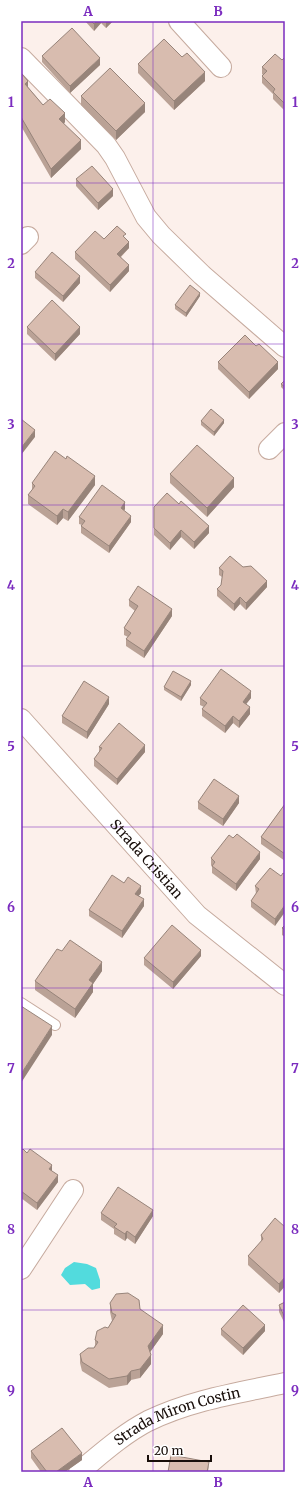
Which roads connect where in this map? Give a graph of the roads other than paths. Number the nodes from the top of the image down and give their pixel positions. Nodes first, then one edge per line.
1 (178, 21) edge
2 (21, 58) edge
3 (221, 67) dead end
4 (285, 347) edge
5 (285, 433) edge
6 (268, 449) dead end
7 (21, 719) edge
8 (285, 985) edge
9 (21, 1003) edge
10 (55, 1025) dead end
11 (73, 1190) dead end
12 (21, 1269) edge
13 (285, 1383) edge
14 (79, 1472) edge

1 - 3 street
2 - 4 street
5 - 6 street
7 - 8 street, Strada Cristian
9 - 10 lane
11 - 12 street
13 - 14 street, Strada Miron Costin

